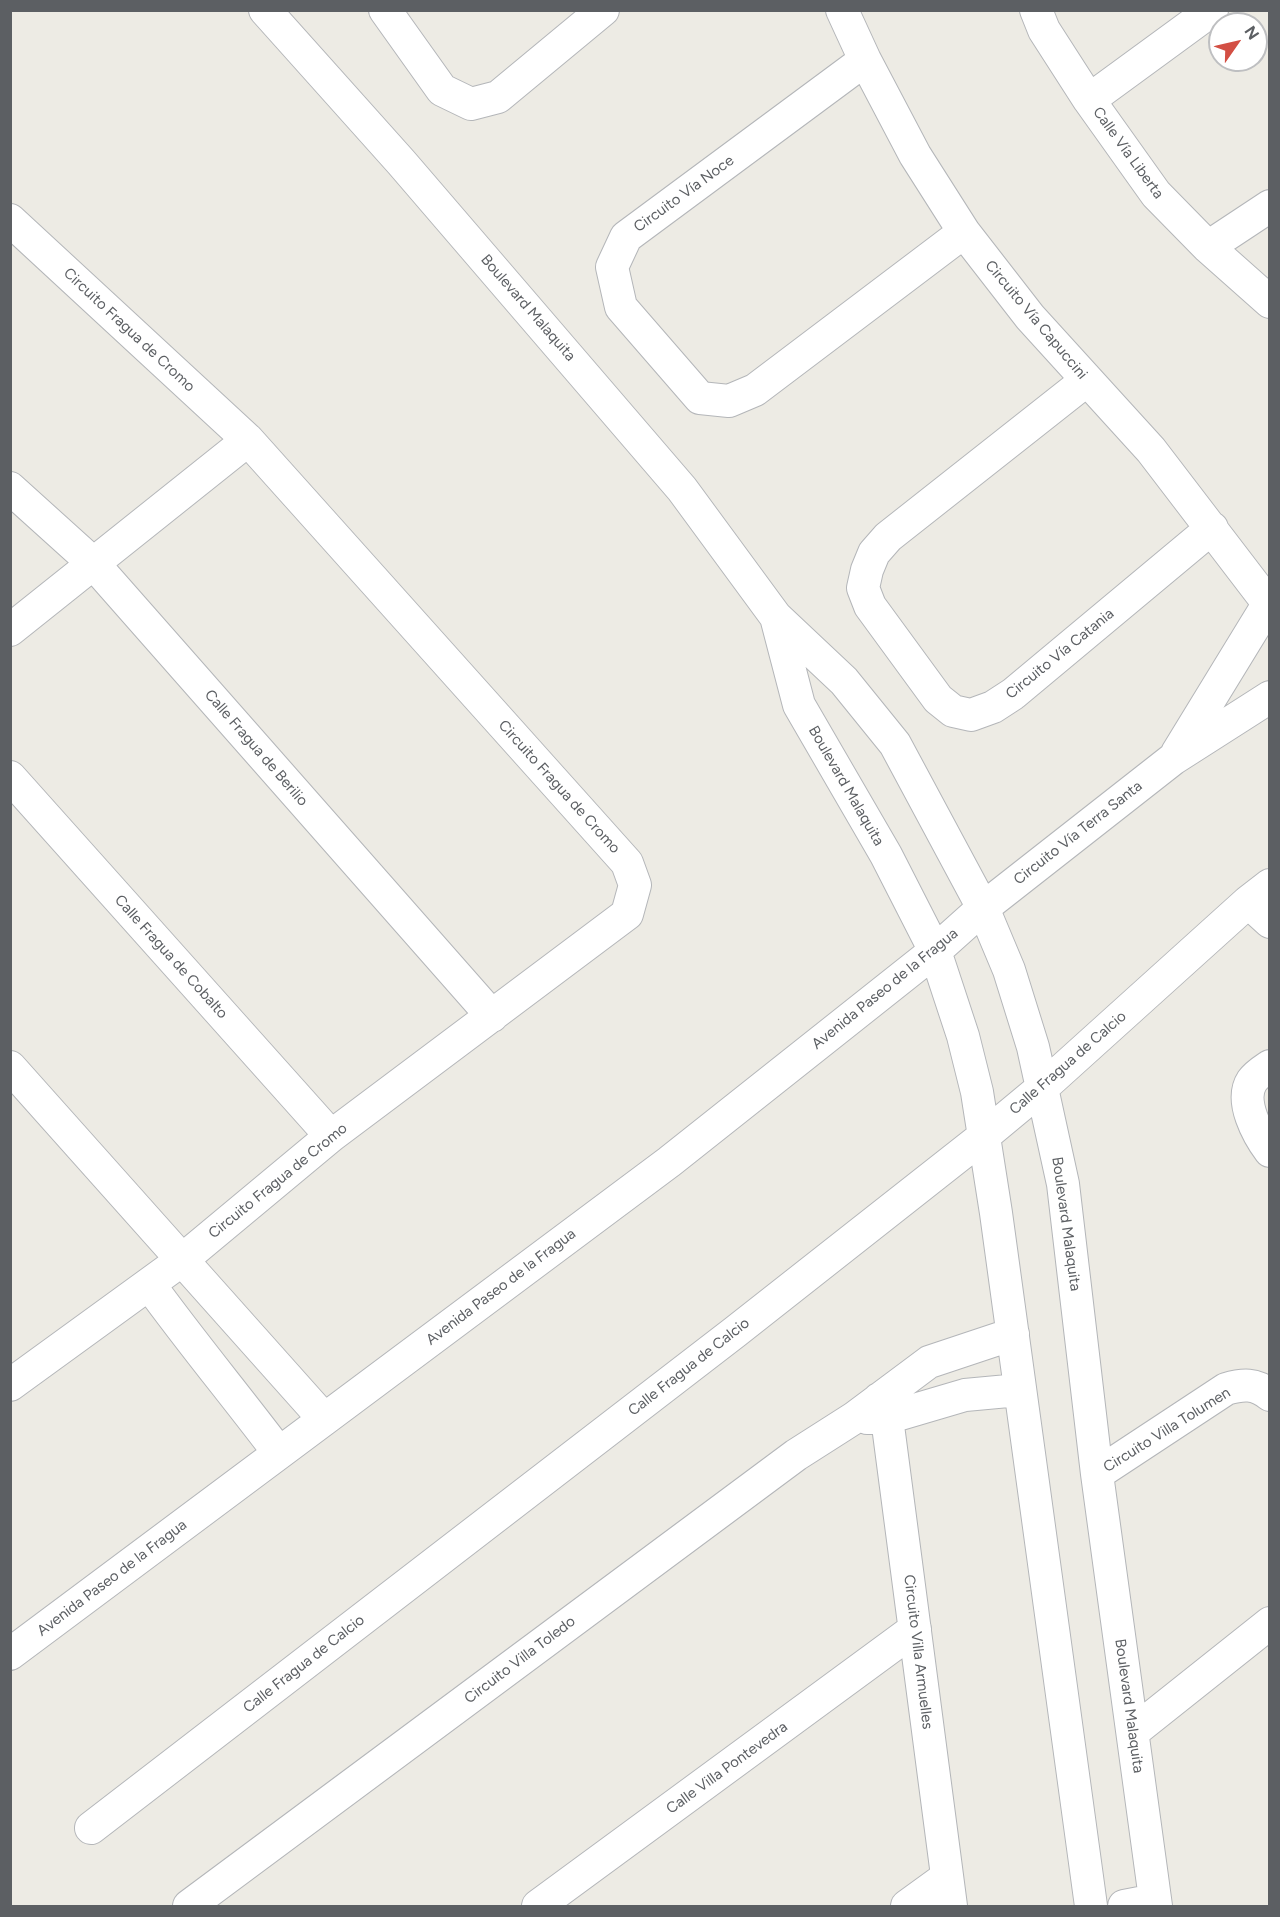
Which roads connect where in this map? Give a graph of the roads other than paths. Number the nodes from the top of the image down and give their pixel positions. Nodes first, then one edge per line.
1 (265, 10) edge
2 (385, 10) edge
3 (603, 10) edge
4 (842, 10) edge
5 (1036, 10) edge
6 (1212, 10) edge
7 (865, 60) junction
8 (1089, 100) junction
9 (1269, 206) edge
10 (10, 220) edge
11 (964, 232) junction
12 (1208, 247) junction
13 (1269, 302) edge
14 (1087, 381) junction
15 (248, 440) junction
16 (10, 488) edge
17 (1212, 528) junction
18 (93, 563) junction
19 (1269, 602) edge
20 (776, 617) junction
21 (10, 630) edge
22 (1269, 697) edge
23 (1173, 759) junction
24 (10, 777) edge
25 (1262, 903) edge
26 (983, 908) junction
27 (935, 951) junction
28 (492, 1016) junction
29 (1269, 1065) edge
30 (10, 1067) edge
31 (1043, 1087) junction
32 (331, 1136) junction
33 (984, 1136) junction
34 (1269, 1151) edge
35 (182, 1260) junction
36 (149, 1284) junction
37 (1013, 1334) junction
38 (16, 1371) edge
39 (1019, 1390) junction
40 (1269, 1395) edge
41 (883, 1408) junction
42 (324, 1419) junction
43 (279, 1453) junction
44 (1098, 1474) junction
45 (1269, 1623) edge
46 (915, 1629) junction
47 (10, 1654) edge
48 (1133, 1732) junction
49 (91, 1828) dead end
50 (949, 1892) edge
51 (1156, 1903) edge
52 (189, 1906) edge
53 (538, 1906) edge
54 (907, 1906) edge
55 (1091, 1906) edge
56 (1124, 1906) edge

1 - 20 street, Boulevard Malaquita
2 - 3 street
4 - 7 street, Circuito Vía Capuccini
5 - 8 street, Calle Vía Liberta
6 - 8 street
7 - 11 street, Circuito Vía Capuccini
7 - 11 street, Circuito Vía Noce
8 - 12 street, Calle Vía Liberta
9 - 12 street
10 - 15 street, Circuito Fragua de Cromo
11 - 14 street, Circuito Vía Capuccini
12 - 13 street, Calle Vía Liberta
14 - 17 street, Circuito Vía Capuccini
14 - 17 street, Circuito Vía Catania
15 - 18 street
15 - 28 street, Circuito Fragua de Cromo
16 - 18 street, Calle Fragua de Berilio
17 - 19 street, Circuito Vía Capuccini
18 - 21 street
18 - 28 street, Calle Fragua de Berilio
19 - 23 street, Circuito Vía Terra Santa
20 - 26 street, Boulevard Malaquita
20 - 27 street, Boulevard Malaquita
22 - 23 street, Circuito Vía Terra Santa
23 - 26 street, Circuito Vía Terra Santa
24 - 32 street, Calle Fragua de Cobalto
25 - 31 street, Calle Fragua de Calcio
26 - 27 street, Avenida Paseo de la Fragua
26 - 31 street, Boulevard Malaquita
27 - 33 street, Boulevard Malaquita
27 - 42 street, Avenida Paseo de la Fragua
28 - 32 street, Circuito Fragua de Cromo
29 - 34 street
30 - 35 street
31 - 33 street, Calle Fragua de Calcio
31 - 44 street, Boulevard Malaquita
32 - 35 street, Circuito Fragua de Cromo
33 - 37 street, Boulevard Malaquita
33 - 49 street, Calle Fragua de Calcio
35 - 36 street, Circuito Fragua de Cromo
35 - 42 street
36 - 38 street, Circuito Fragua de Cromo
36 - 43 street
37 - 39 street, Boulevard Malaquita
37 - 41 street
39 - 41 street, Circuito Villa Toledo
39 - 55 street, Boulevard Malaquita
40 - 44 street, Circuito Villa Tolumen
41 - 46 street, Circuito Villa Armuelles
41 - 52 street, Circuito Villa Toledo
42 - 43 street, Avenida Paseo de la Fragua
43 - 47 street, Avenida Paseo de la Fragua
44 - 48 street, Boulevard Malaquita
45 - 48 street
46 - 50 street, Circuito Villa Armuelles
46 - 53 street, Calle Villa Pontevedra
48 - 51 street, Boulevard Malaquita
50 - 54 street
51 - 56 street

